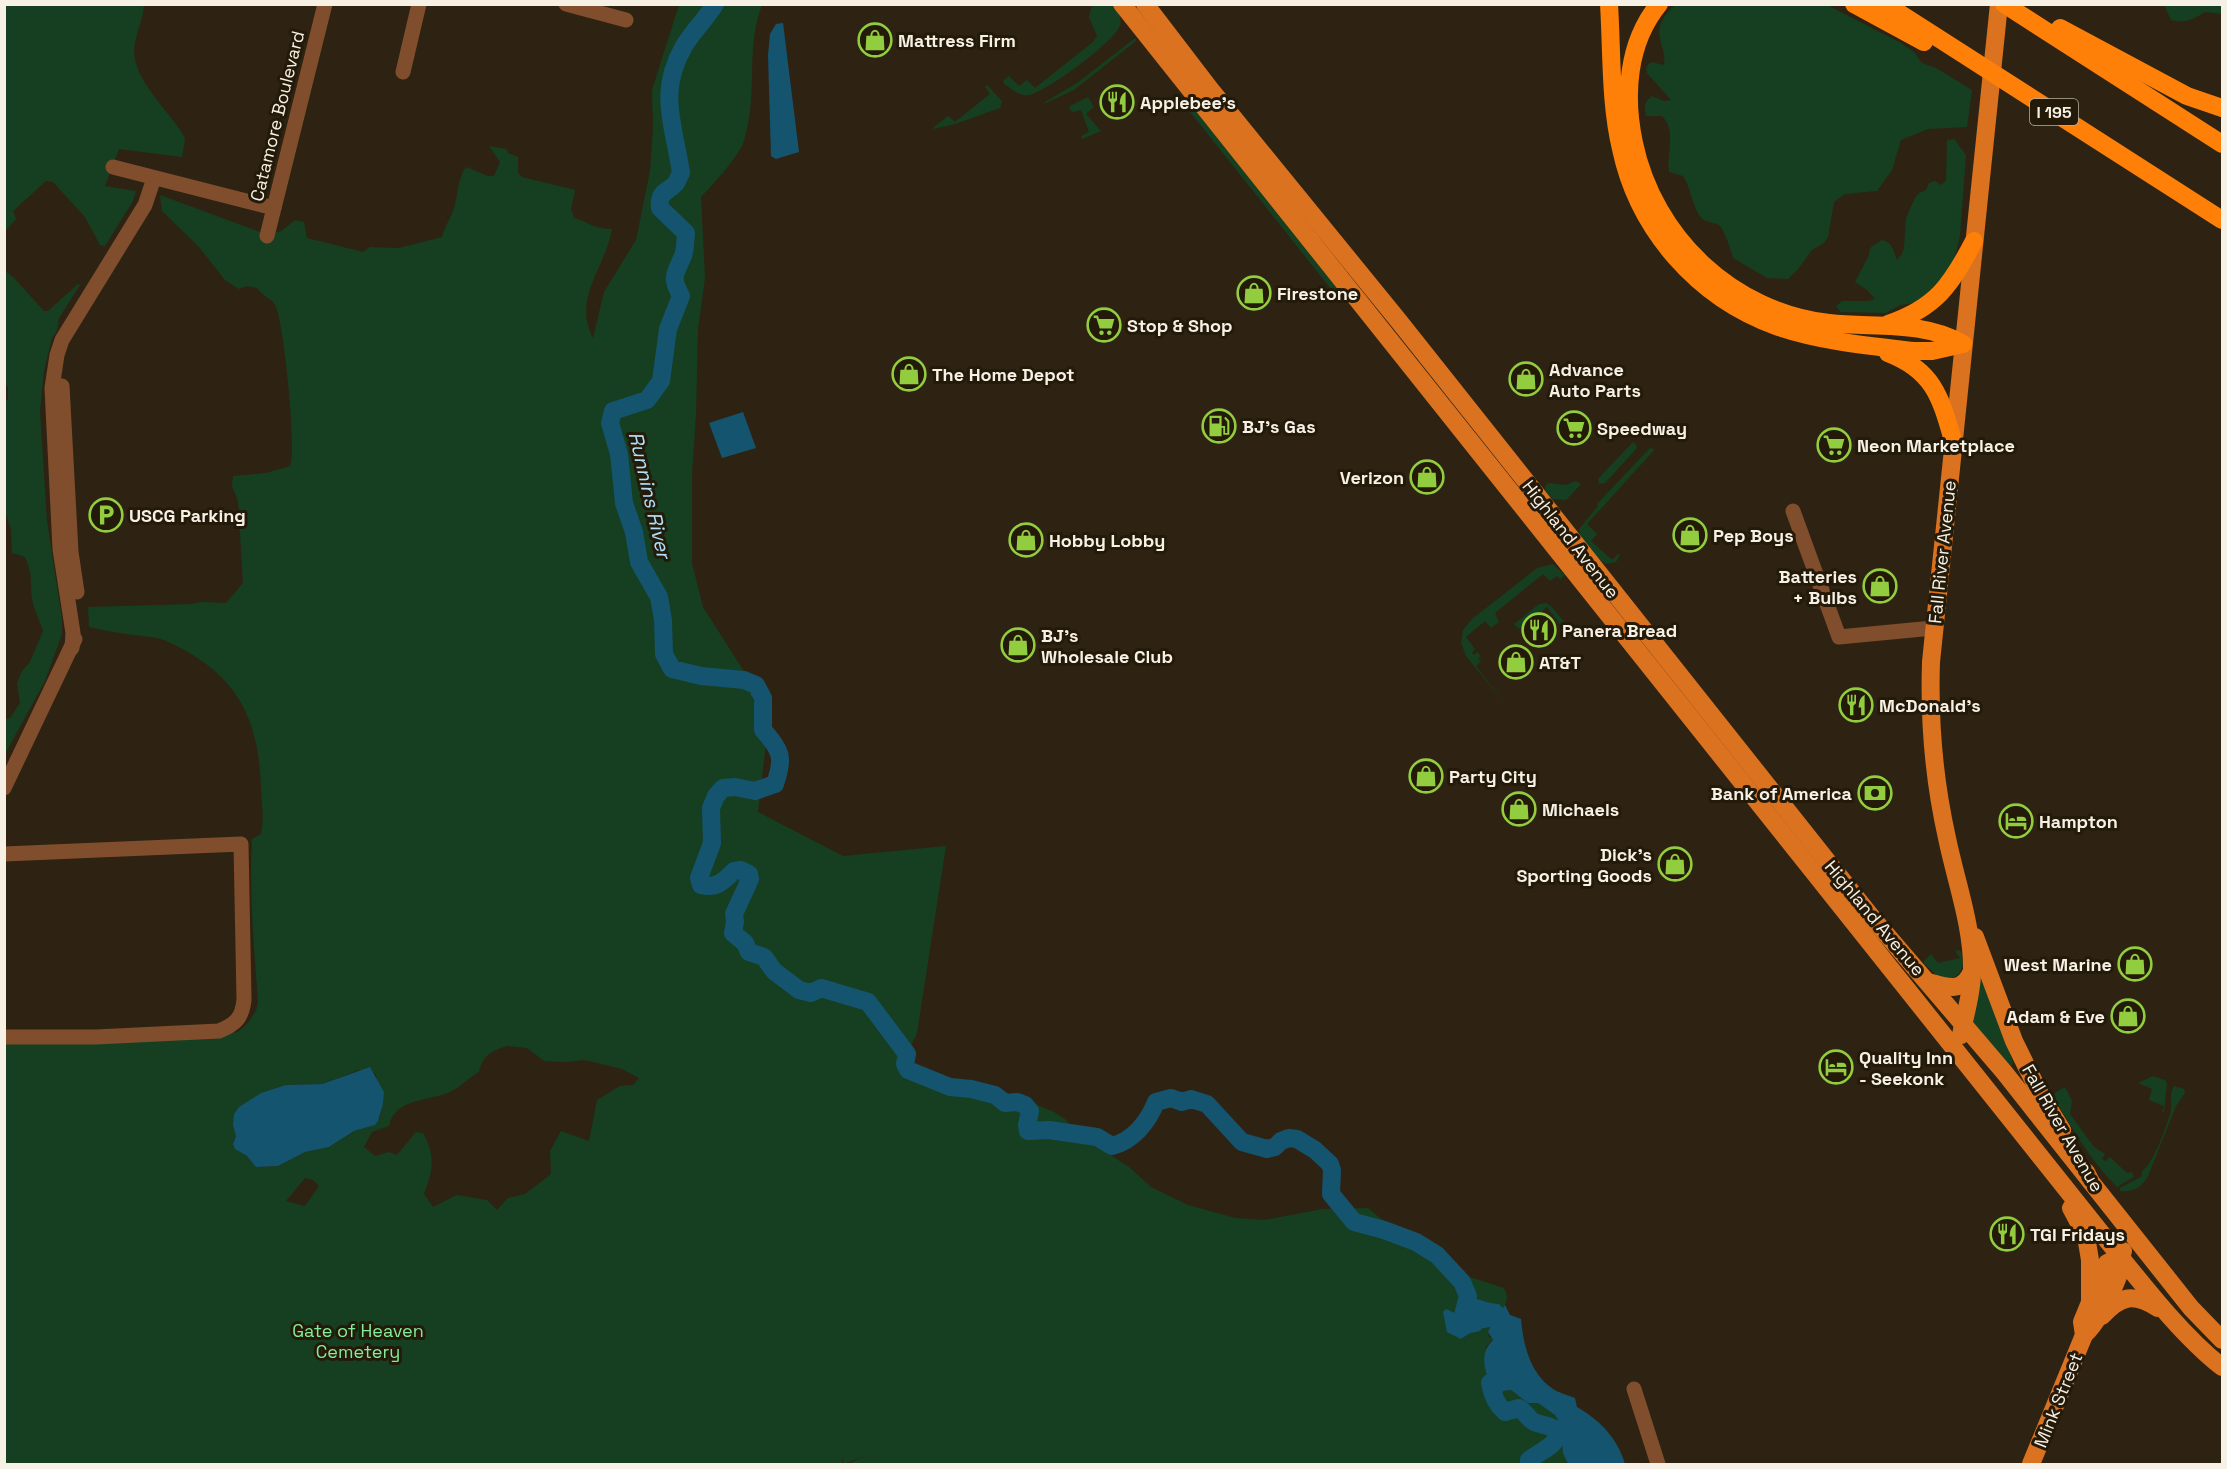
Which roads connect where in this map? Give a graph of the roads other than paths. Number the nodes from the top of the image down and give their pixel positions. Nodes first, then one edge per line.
1 (325, 4) edge
2 (419, 4) edge
3 (566, 4) edge
4 (1122, 4) edge
5 (1145, 4) edge
6 (1609, 4) edge
7 (1659, 4) edge
8 (1854, 4) edge
9 (1885, 4) edge
10 (2002, 4) edge
11 (2013, 4) edge
12 (626, 20) dead end
13 (403, 72) dead end
14 (2223, 108) edge
15 (2053, 112) junction
16 (2223, 144) edge
17 (113, 167) dead end
18 (154, 178) junction
19 (274, 208) junction
20 (2223, 220) edge
21 (267, 236) dead end
22 (1974, 241) junction
23 (1885, 325) junction
24 (1843, 340) junction
25 (1963, 344) junction
26 (1954, 444) junction
27 (1793, 512) dead end
28 (1933, 628) junction
29 (4, 788) edge
30 (4, 854) edge
31 (1966, 919) junction
32 (1972, 971) junction
33 (1928, 982) junction
34 (1963, 1026) junction
35 (4, 1037) edge
36 (1962, 1057) junction
37 (1973, 1072) joint
38 (2046, 1165) junction
39 (2091, 1182) junction
40 (2132, 1234) junction
41 (2121, 1257) junction
42 (2090, 1301) junction
43 (2171, 1316) junction
44 (2090, 1330) junction
45 (2223, 1340) edge
46 (2223, 1367) edge
47 (1634, 1389) dead end
48 (1658, 1464) edge
49 (2031, 1464) edge

1 - 19 street, Catamore Boulevard
2 - 13 street
3 - 12 street
4 - 36 main road, Highland Avenue
5 - 33 main road, Highland Avenue
6 - 24 highway
7 - 23 highway
8 - 15 highway
9 - 15 highway, I 195
10 - 16 highway
10 - 22 main road, Fall River Avenue
11 - 14 highway
15 - 20 highway, I 195
17 - 18 street
18 - 19 street
18 - 29 street
19 - 21 street, Catamore Boulevard
22 - 23 highway
22 - 25 main road, Fall River Avenue
23 - 25 highway
24 - 25 highway
24 - 26 highway
25 - 26 main road, Fall River Avenue
26 - 28 main road, Fall River Avenue
27 - 28 street
28 - 31 main road, Fall River Avenue
30 - 35 street
31 - 32 main road, Fall River Avenue
31 - 39 main road, Fall River Avenue
32 - 33 main road
32 - 34 main road, Fall River Avenue
33 - 34 main road, Highland Avenue
34 - 36 main road, Fall River Avenue
34 - 39 main road, Highland Avenue
36 - 37 main road, Highland Avenue
37 - 38 main road, Fall River Avenue
38 - 41 main road, Fall River Avenue
38 - 42 main road
39 - 40 main road, Fall River Avenue
40 - 41 main road, Mink Street
40 - 45 main road, Fall River Avenue
41 - 42 main road, Mink Street
41 - 43 main road, Fall River Avenue
41 - 44 main road, Mink Street
42 - 44 main road, Mink Street
43 - 44 main road
43 - 46 main road, Fall River Avenue
44 - 49 main road, Mink Street
47 - 48 street

